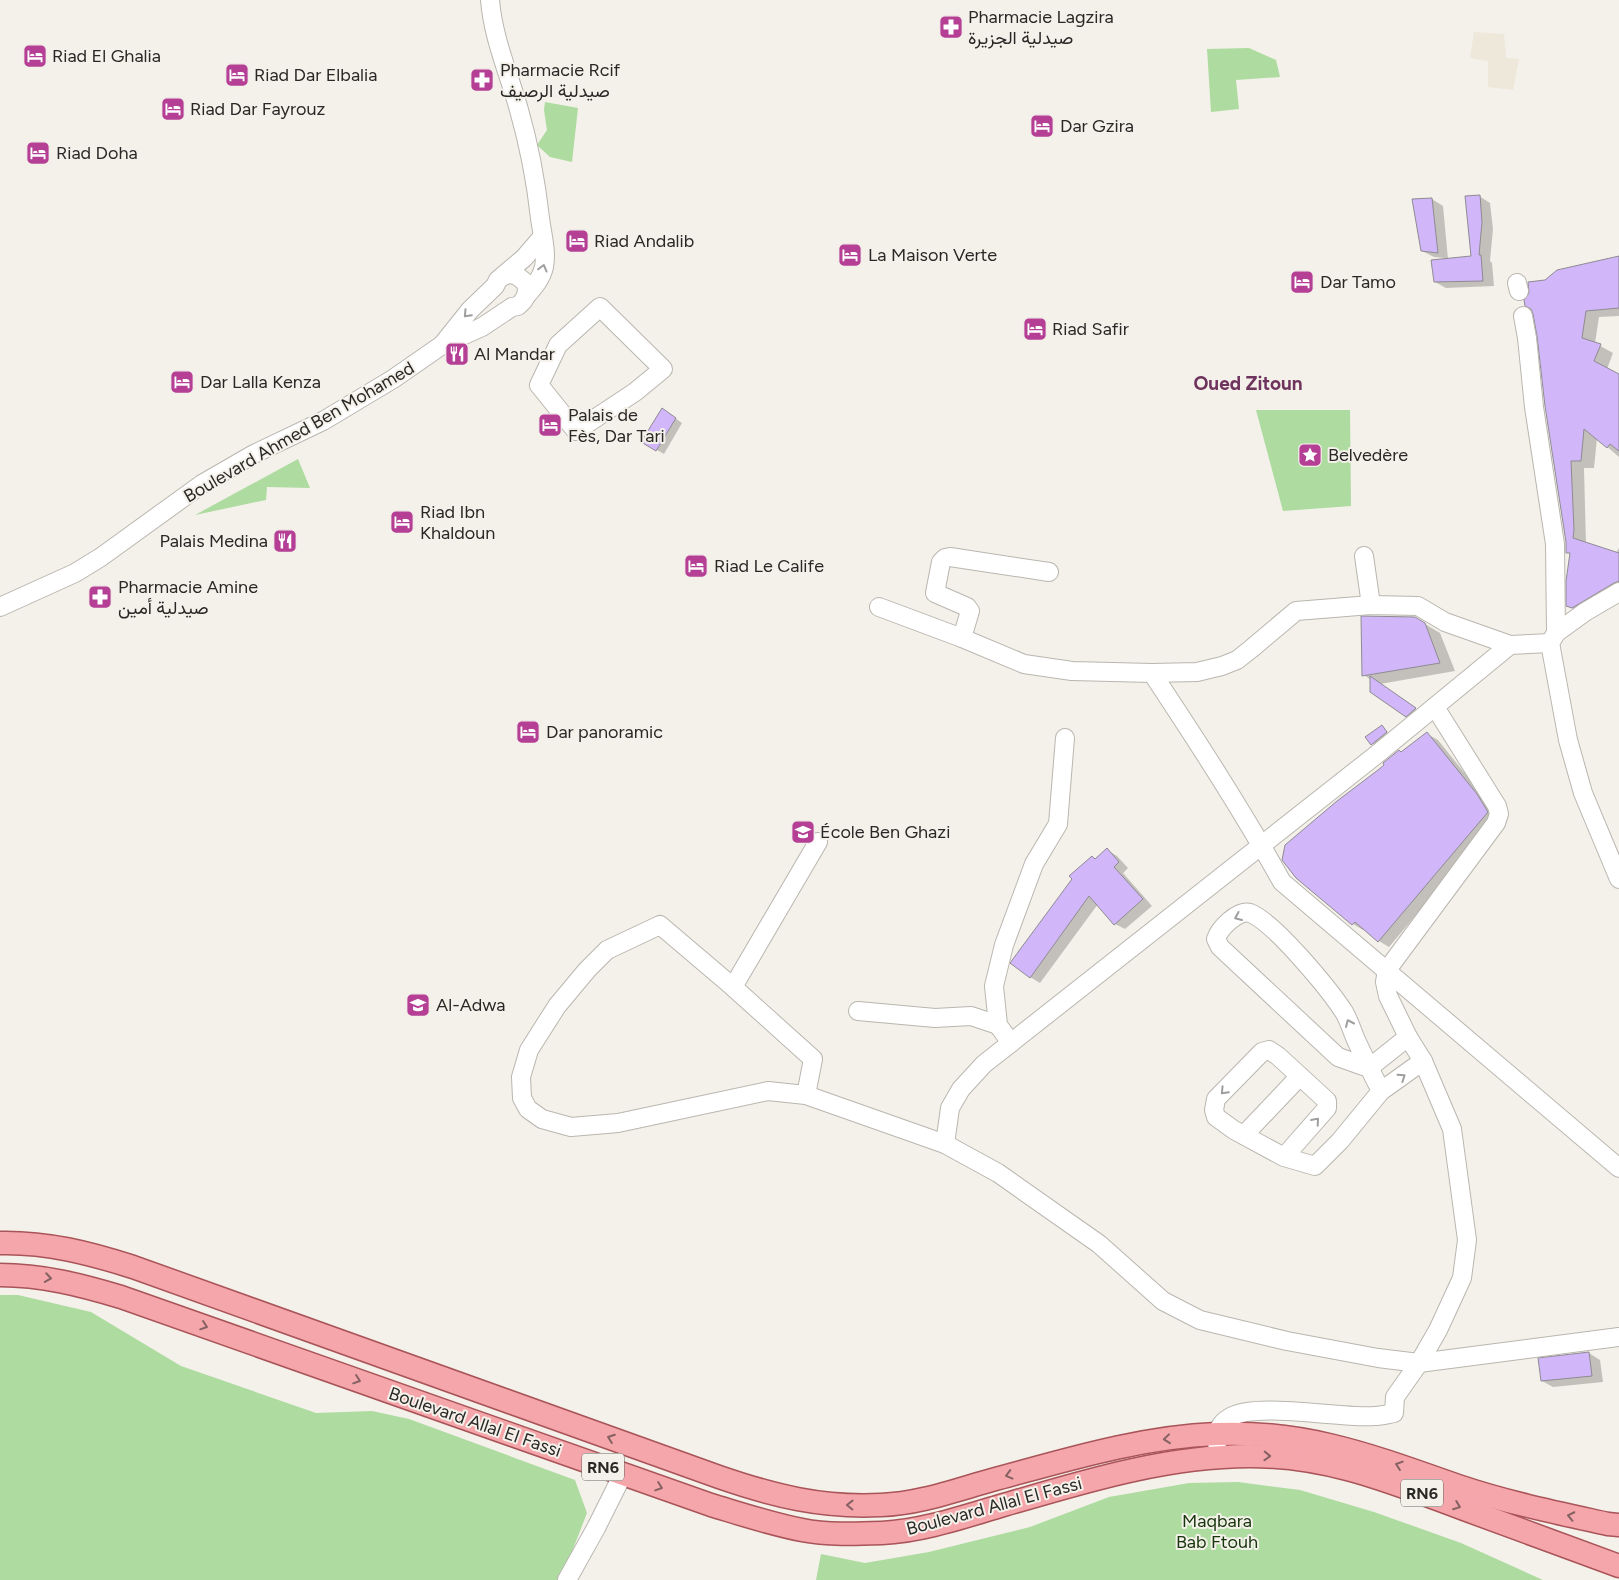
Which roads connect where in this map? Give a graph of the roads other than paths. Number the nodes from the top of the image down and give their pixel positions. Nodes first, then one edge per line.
1 (490, 0) edge
2 (542, 237) junction
3 (499, 281) junction
4 (526, 296) junction
5 (512, 307) junction
6 (1523, 316) dead end
7 (619, 326) joint
8 (442, 345) junction
9 (1364, 556) dead end
10 (1049, 572) dead end
11 (1619, 592) edge
12 (1371, 605) junction
13 (879, 606) dead end
14 (0, 607) edge
15 (962, 638) junction
16 (1553, 638) junction
17 (1510, 645) junction
18 (1152, 673) junction
19 (1435, 706) junction
20 (1065, 738) dead end
21 (818, 842) dead end
22 (1262, 845) junction
23 (1619, 879) edge
24 (1387, 970) junction
25 (733, 988) junction
26 (858, 1011) dead end
27 (998, 1025) junction
28 (1408, 1037) junction
29 (1011, 1043) junction
30 (1423, 1062) junction
31 (1369, 1068) junction
32 (1300, 1076) junction
33 (1381, 1091) junction
34 (806, 1095) junction
35 (1244, 1135) junction
36 (945, 1144) junction
37 (1284, 1157) junction
38 (1619, 1168) edge
39 (0, 1243) edge
40 (0, 1275) edge
41 (1619, 1337) edge
42 (1419, 1363) junction
43 (1216, 1434) junction
44 (1218, 1457) junction
45 (623, 1474) junction
46 (1619, 1525) edge
47 (1619, 1566) edge
48 (567, 1580) edge

1 - 2 street
2 - 3 street
4 -> 2 street
3 - 4 street
3 - 5 street
3 -> 8 street
4 - 5 street
5 - 8 street
6 - 16 street
7 - 7 street
8 - 14 street, Boulevard Ahmed Ben Mohamed
9 - 12 street
10 - 15 street
11 - 16 street
12 - 17 street
12 - 18 street
13 - 15 street
15 - 18 street
16 - 17 street
16 - 23 street
17 - 19 street
18 - 22 street
19 - 22 street
19 - 24 street
20 - 27 street
21 - 25 street
22 - 24 street
22 - 29 street
24 - 28 street
24 - 38 street
25 - 34 street
25 - 34 street
26 - 27 street
27 - 29 street
28 - 30 street
28 - 31 street
29 - 36 street
33 -> 30 street
30 - 42 street
31 -> 31 street
31 - 33 street
32 - 35 street
32 -> 35 street
37 -> 32 street
33 - 37 street
34 - 36 street
35 - 37 street
36 - 42 street
43 -> 39 main road, Boulevard Allal El Fassi / RN6
40 -> 45 main road, Boulevard Allal El Fassi / RN6
41 - 42 street
42 - 43 street
43 - 44 street
46 -> 43 main road, Boulevard Allal El Fassi / RN6
45 -> 44 main road, Boulevard Allal El Fassi / RN6
44 -> 47 main road, Boulevard Allal El Fassi / RN6
45 - 48 street

